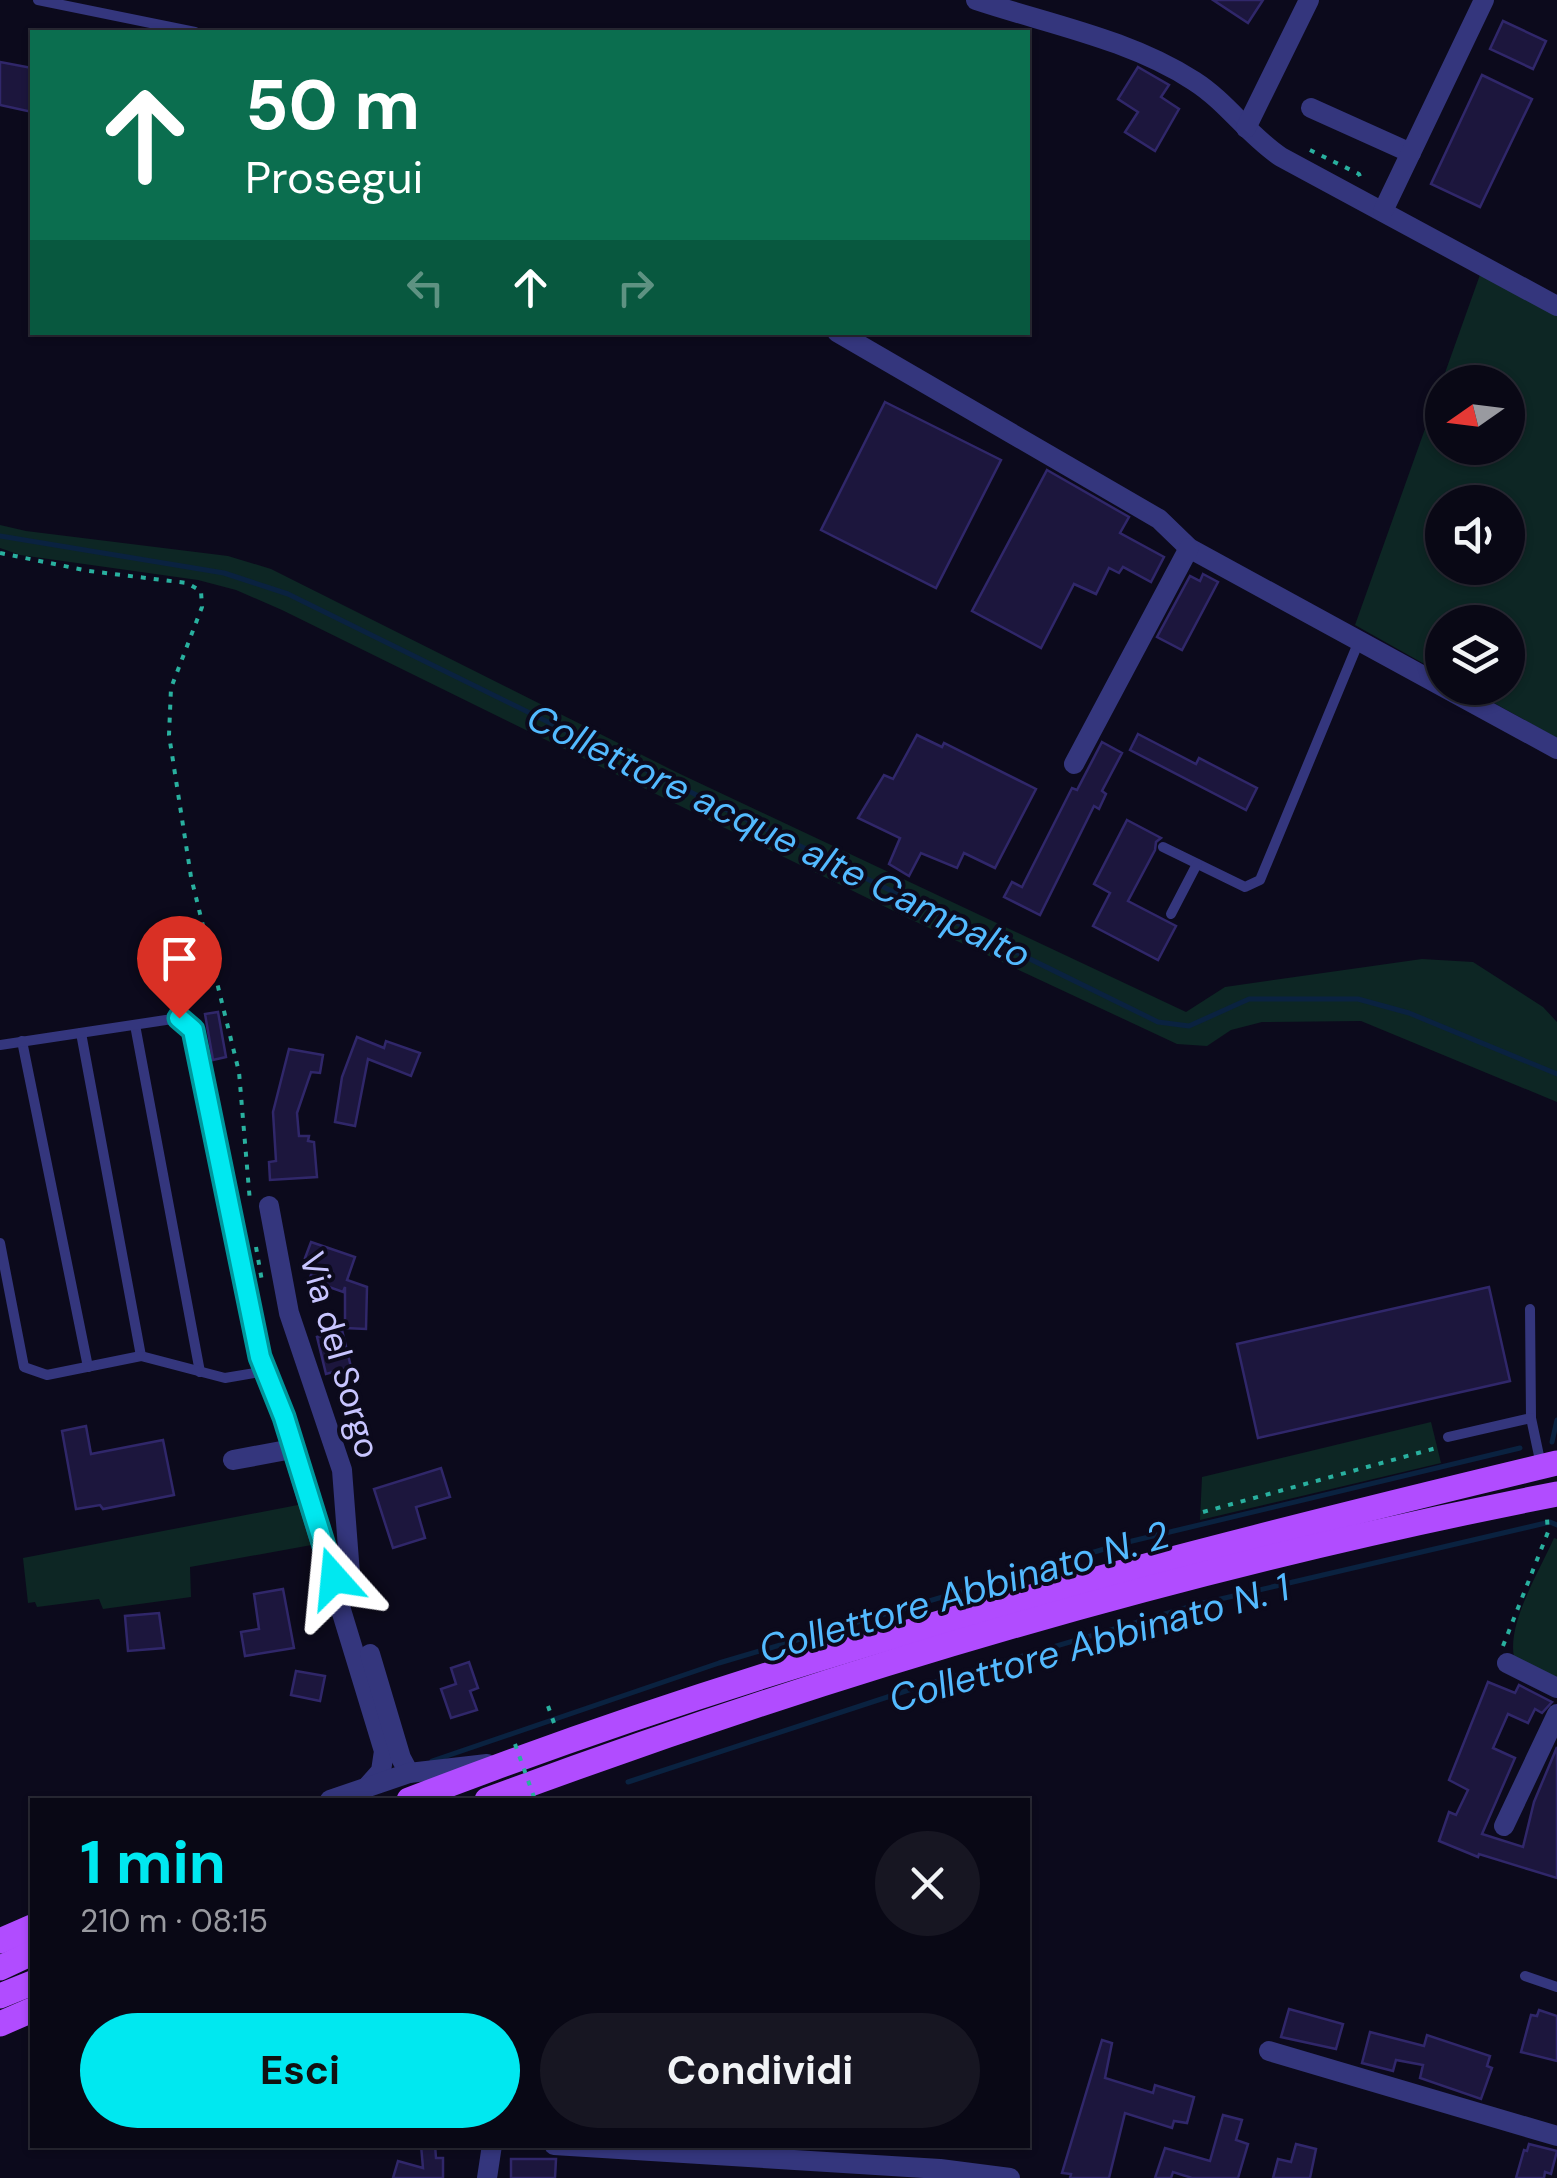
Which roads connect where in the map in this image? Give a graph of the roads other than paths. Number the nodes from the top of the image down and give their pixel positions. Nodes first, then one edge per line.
1 (38, 0) edge
2 (976, 0) edge
3 (1309, 0) edge
4 (1484, 0) edge
5 (185, 30) edge
6 (1311, 108) dead end
7 (1246, 128) junction
8 (1411, 153) junction
9 (1383, 211) junction
10 (1557, 306) edge
11 (842, 335) edge
12 (1189, 548) junction
13 (1358, 641) junction
14 (1557, 749) edge
15 (1074, 764) dead end
16 (1163, 847) dead end
17 (1198, 864) junction
18 (1171, 914) dead end
19 (135, 1025) junction
20 (81, 1033) junction
21 (22, 1041) junction
22 (0, 1045) edge
23 (260, 1212) road end
24 (0, 1242) edge
25 (1530, 1309) dead end
26 (142, 1356) junction
27 (88, 1367) junction
28 (200, 1372) junction
29 (266, 1372) junction
30 (1531, 1418) junction
31 (1448, 1437) road end
32 (292, 1449) junction
33 (233, 1460) dead end
34 (1549, 1465) edge
35 (1552, 1504) edge
36 (338, 1578) junction
37 (1507, 1663) road end
38 (1557, 1688) edge
39 (1557, 1714) edge
40 (366, 1788) junction
41 (411, 1792) edge
42 (336, 1798) edge
43 (494, 1798) edge
44 (1504, 1826) dead end
45 (30, 1927) edge
46 (0, 1941) edge
47 (30, 1954) edge
48 (0, 1968) edge
49 (1525, 1976) dead end
50 (30, 1984) edge
51 (1557, 1988) edge
52 (0, 1996) edge
53 (30, 2011) edge
54 (0, 2024) edge
55 (1269, 2051) dead end
56 (1557, 2136) edge
57 (492, 2148) edge
58 (602, 2148) edge
59 (487, 2178) edge
60 (1010, 2178) edge

1 - 5 lane
2 - 7 street
3 - 7 street
4 - 8 street
6 - 8 street
7 - 9 street
8 - 9 street
9 - 10 street
11 - 12 street
12 - 13 street
12 - 15 street
13 - 14 street
13 - 17 lane
16 - 17 lane
17 - 18 lane
19 - 20 lane
19 - 28 lane
19 - 29 lane
20 - 21 lane
20 - 26 lane
21 - 22 lane
21 - 27 lane
23 - 36 street, Via del Sorgo
24 - 27 lane
25 - 30 lane
26 - 27 lane
26 - 28 lane
28 - 29 lane
29 - 32 lane
30 - 31 lane
30 - 34 lane
32 - 33 street, Via del Sorgo
32 - 36 street, Via del Sorgo
34 - 41 main road
35 - 43 main road
36 - 40 street, Via del Sorgo
36 - 41 street, Via del Sorgo
37 - 38 street
39 - 44 street
40 - 41 street
40 - 42 street
45 - 46 main road
47 - 48 main road
49 - 51 lane
50 - 52 main road
53 - 54 main road
55 - 56 street
57 - 59 street
58 - 60 street

